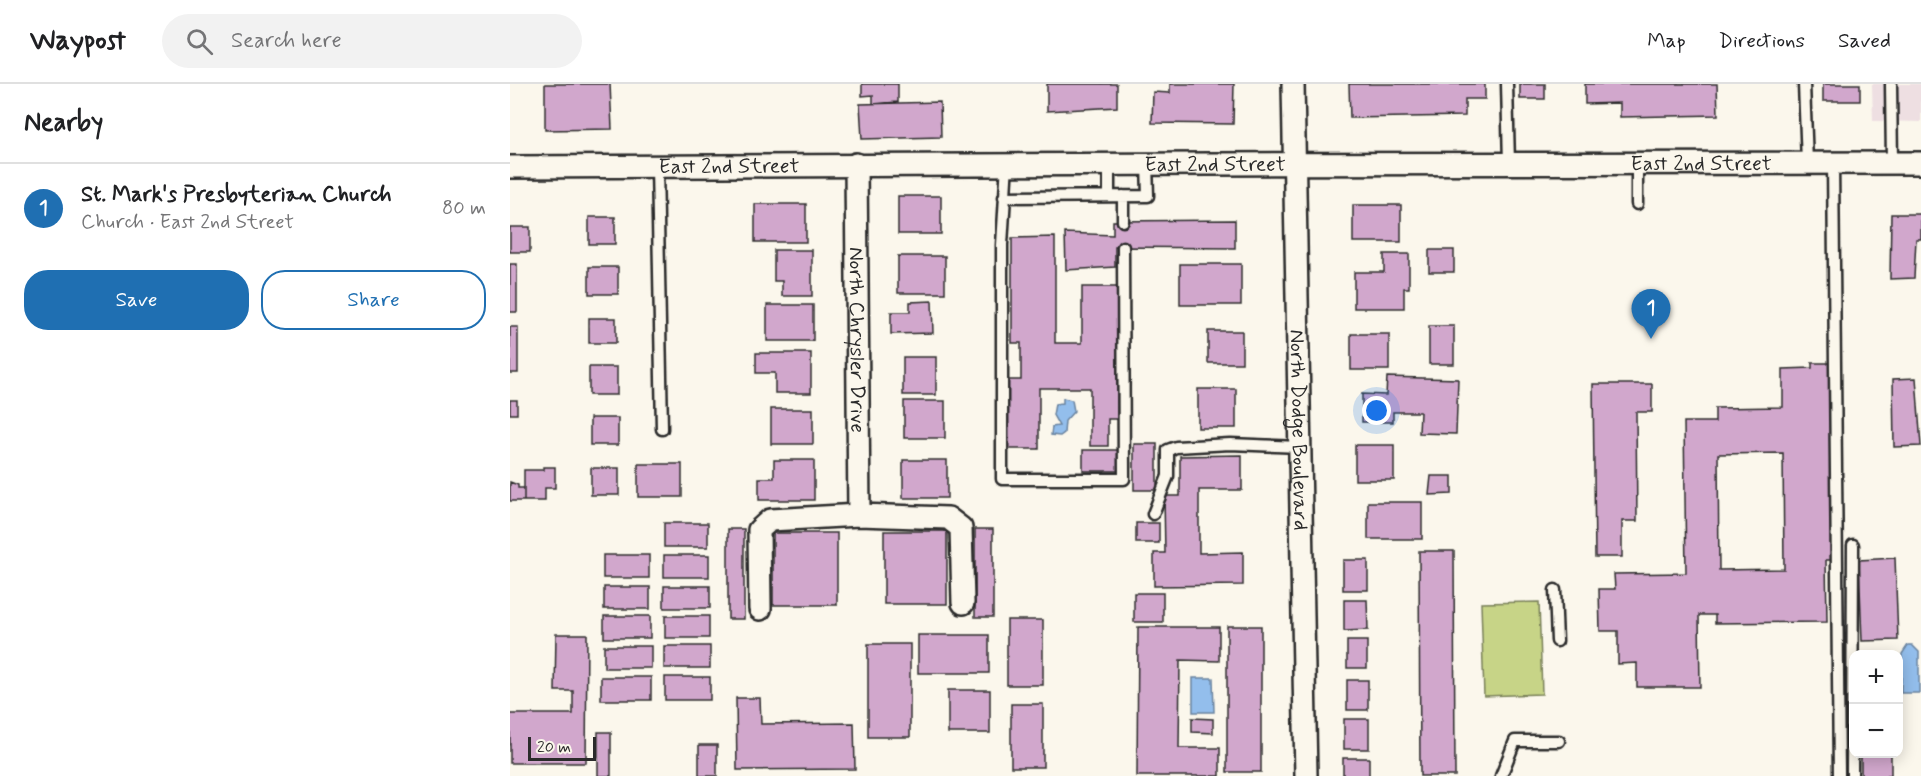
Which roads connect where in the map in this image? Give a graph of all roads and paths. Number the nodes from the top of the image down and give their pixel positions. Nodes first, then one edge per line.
1 (1293, 84) edge
2 (1507, 84) edge
3 (1804, 84) edge
4 (1891, 84) edge
5 (1147, 162) junction
6 (1294, 162) junction
7 (1007, 163) junction
8 (1110, 163) junction
9 (1808, 163) junction
10 (1833, 163) junction
11 (1892, 163) junction
12 (1921, 163) edge
13 (856, 164) junction
14 (1509, 164) junction
15 (1637, 164) junction
16 (657, 166) junction
17 (510, 167) edge
18 (1110, 196) junction
19 (1123, 196) junction
20 (1004, 197) junction
21 (1637, 204) dead end
22 (1123, 221) dead end
23 (1123, 247) dead end
24 (662, 429) dead end
25 (1300, 447) junction
26 (1153, 514) dead end
27 (859, 515) junction
28 (1853, 545) dead end
29 (1556, 590) dead end
30 (963, 603) dead end
31 (760, 609) dead end
32 (1557, 641) dead end
33 (1559, 741) dead end
34 (1306, 776) edge
35 (1501, 776) edge
36 (1839, 776) edge
37 (1852, 776) edge

1 - 6 street, North Dodge Boulevard
2 - 14 lane
3 - 9 lane
4 - 11 lane
5 - 6 street, East 2nd Street
5 - 8 street, East 2nd Street
5 - 19 lane
6 - 14 street, East 2nd Street
6 - 25 street, North Dodge Boulevard
7 - 8 street, East 2nd Street
7 - 13 street, East 2nd Street
7 - 20 lane
8 - 18 lane
9 - 10 street, East 2nd Street
9 - 15 street, East 2nd Street
10 - 11 street, East 2nd Street
10 - 36 lane
11 - 12 street, East 2nd Street
13 - 16 street, East 2nd Street
13 - 27 street, North Chrysler Drive
14 - 15 street, East 2nd Street
15 - 21 lane
16 - 17 street, East 2nd Street
16 - 24 lane
18 - 19 lane
18 - 20 lane
19 - 22 lane
20 - 23 lane
25 - 26 lane
25 - 34 street, North Dodge Boulevard
27 - 30 street
27 - 31 street
28 - 37 lane
29 - 32 lane
33 - 35 lane

